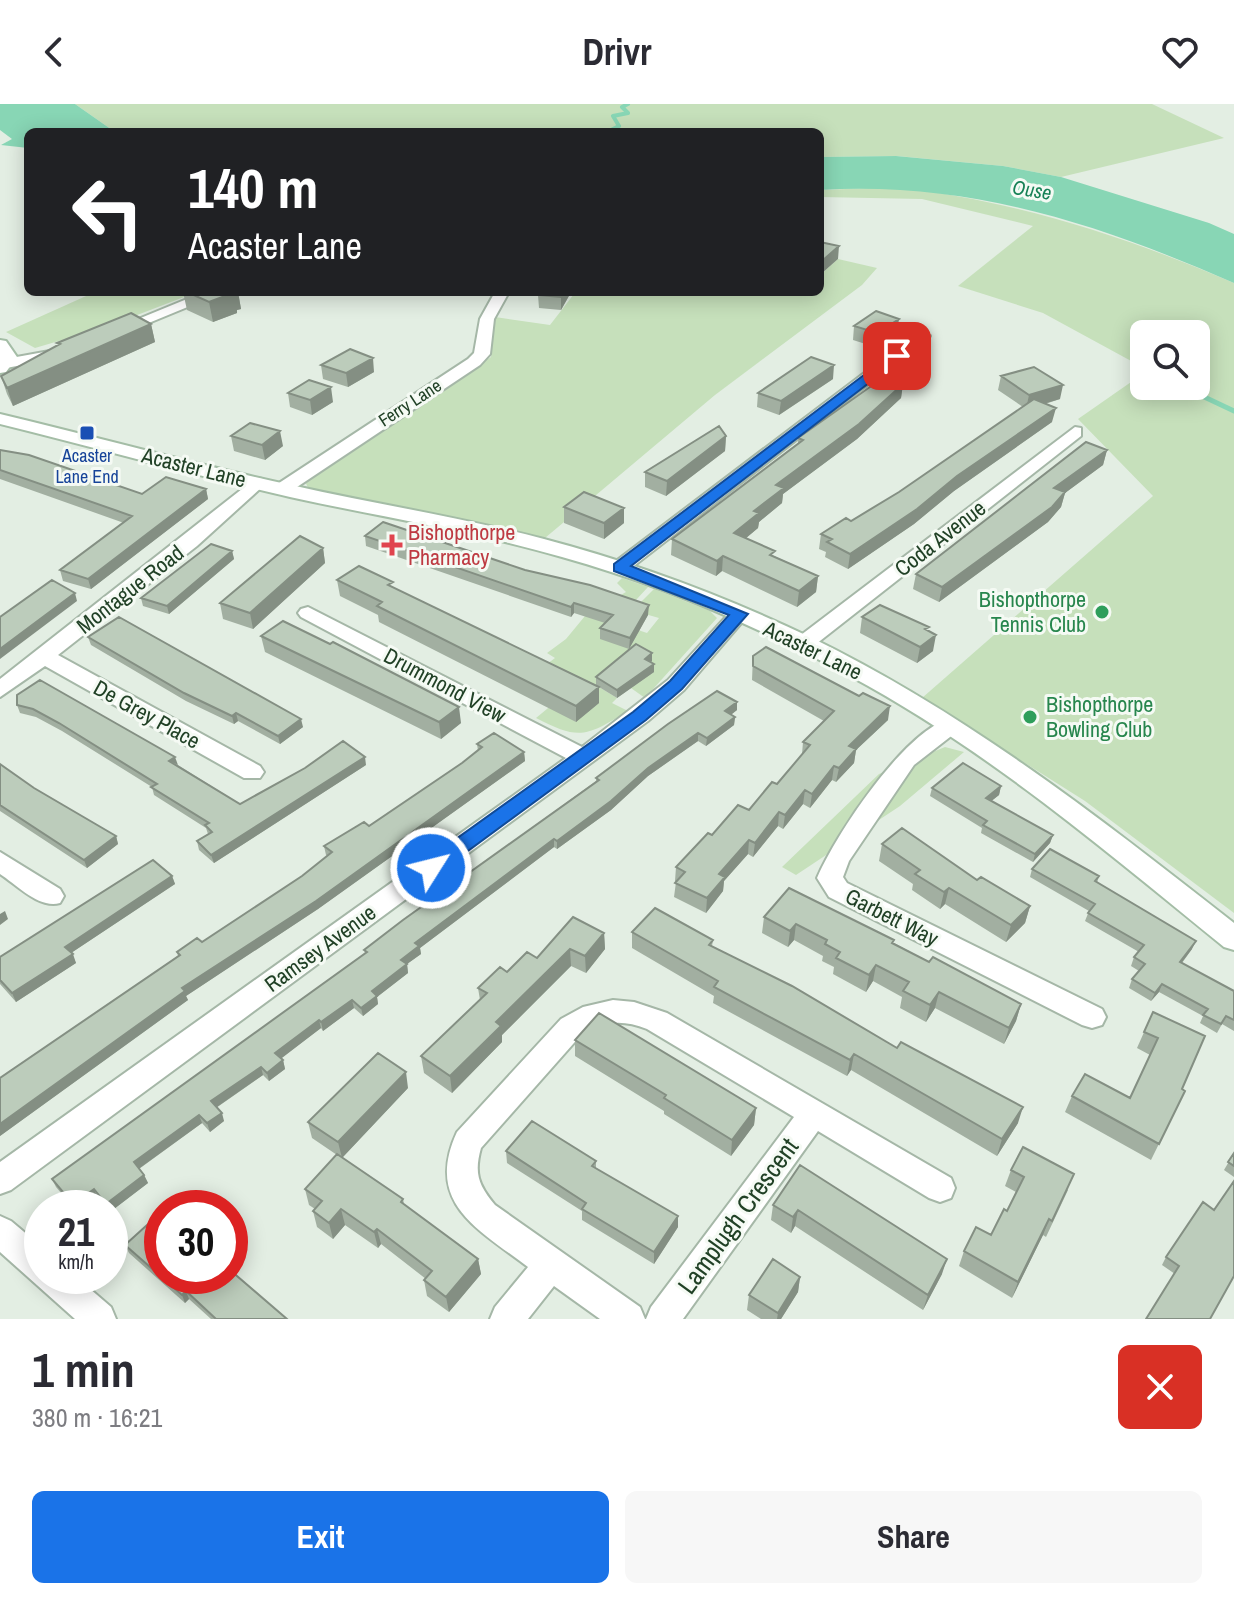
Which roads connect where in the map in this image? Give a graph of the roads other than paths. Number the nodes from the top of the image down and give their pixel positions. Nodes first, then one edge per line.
1 (207, 296) edge
2 (500, 296) edge
3 (103, 336) edge
4 (922, 336) dead end
5 (0, 345) edge
6 (75, 347) edge
7 (3, 366) edge
8 (0, 419) edge
9 (1075, 432) dead end
10 (256, 483) junction
11 (282, 489) junction
12 (619, 568) junction
13 (308, 613) dead end
14 (739, 614) junction
15 (804, 643) junction
16 (43, 656) junction
17 (0, 690) edge
18 (951, 725) junction
19 (583, 757) junction
20 (252, 772) dead end
21 (0, 861) edge
22 (51, 896) dead end
23 (1234, 939) edge
24 (1092, 1017) dead end
25 (814, 1113) junction
26 (0, 1180) edge
27 (940, 1188) dead end
28 (0, 1231) edge
29 (24, 1252) edge
30 (551, 1265) junction
31 (71, 1294) edge
32 (99, 1319) edge
33 (507, 1319) edge
34 (628, 1319) edge
35 (663, 1319) edge

1 - 3 street
2 - 11 street, Ferry Lane
4 - 12 street
5 - 7 street
6 - 7 street
8 - 10 street, Acaster Lane
9 - 15 street, Coda Avenue
10 - 11 street, Acaster Lane
10 - 16 street, Montague Road
11 - 12 street, Acaster Lane
12 - 14 street, Acaster Lane
13 - 19 street, Drummond View
14 - 15 street, Acaster Lane
14 - 19 street, Ramsey Avenue
15 - 18 street, Acaster Lane
16 - 17 street, Montague Road
16 - 20 street, De Grey Place
18 - 23 street, Acaster Lane
18 - 24 street, Garbett Way
19 - 26 street, Ramsey Avenue
21 - 22 street
25 - 27 street
25 - 30 street
25 - 35 street, Lamplugh Crescent
28 - 29 street
30 - 33 street
30 - 34 street
31 - 32 street

